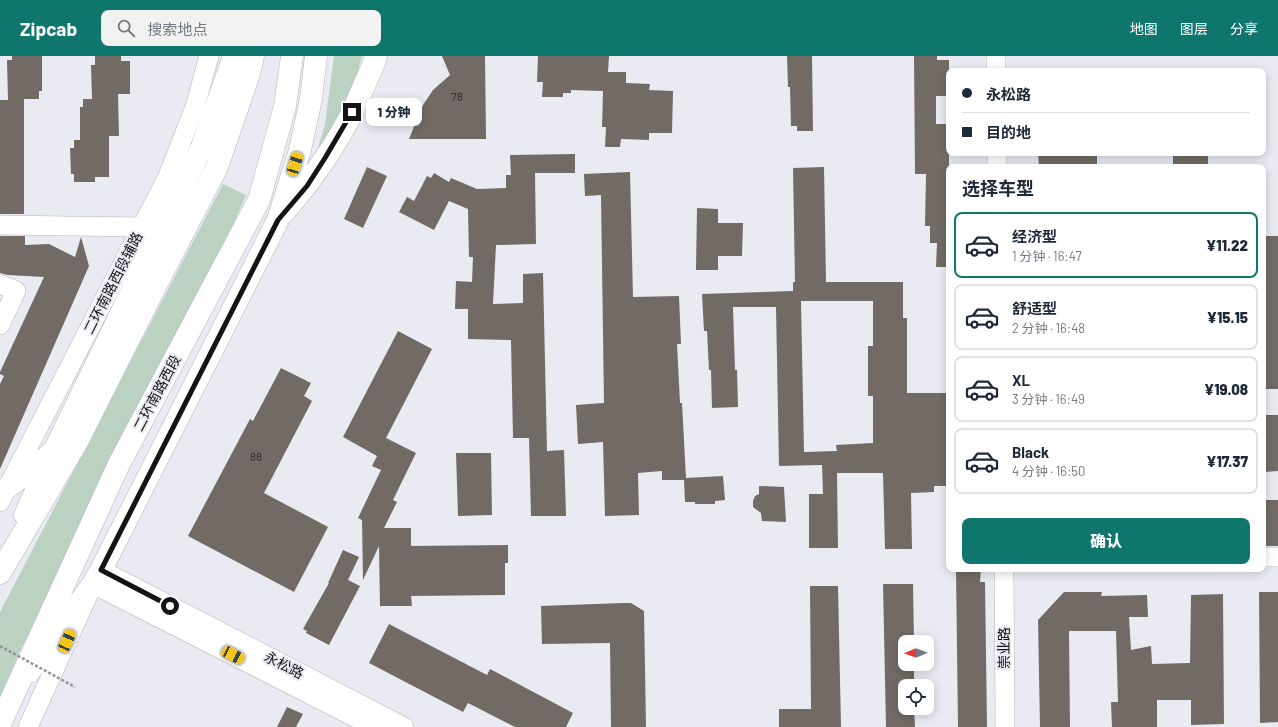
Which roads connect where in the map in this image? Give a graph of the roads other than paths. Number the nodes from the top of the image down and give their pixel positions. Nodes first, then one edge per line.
1 (209, 56) edge
2 (234, 56) edge
3 (253, 56) edge
4 (292, 56) edge
5 (316, 56) edge
6 (376, 56) edge
7 (996, 56) edge
8 (996, 68) edge
9 (278, 220) junction
10 (0, 225) edge
11 (142, 227) junction
12 (0, 284) edge
13 (0, 325) edge
14 (54, 451) junction
15 (4, 494) edge
16 (1266, 557) edge
17 (1278, 557) edge
18 (0, 569) edge
19 (1004, 572) edge
20 (0, 573) edge
21 (97, 577) junction
22 (11, 697) junction
23 (0, 724) edge
24 (28, 727) edge
25 (374, 727) edge
26 (404, 727) edge
27 (1005, 727) edge

1 - 11 street, 二环南路西段辅路
2 - 14 main road
3 - 20 main road
4 - 22 main road, 二环南路西段
5 - 9 main road
6 - 9 main road
7 - 8 street
9 - 21 main road
10 - 11 street
11 - 15 street, 二环南路西段辅路
12 - 13 street
14 - 15 main road
14 - 18 main road
16 - 17 street
19 - 27 street, 崇业路
21 - 22 main road
21 - 24 street
21 - 25 street, 永松路
21 - 26 street, 永松路
22 - 23 main road, 二环南路西段

